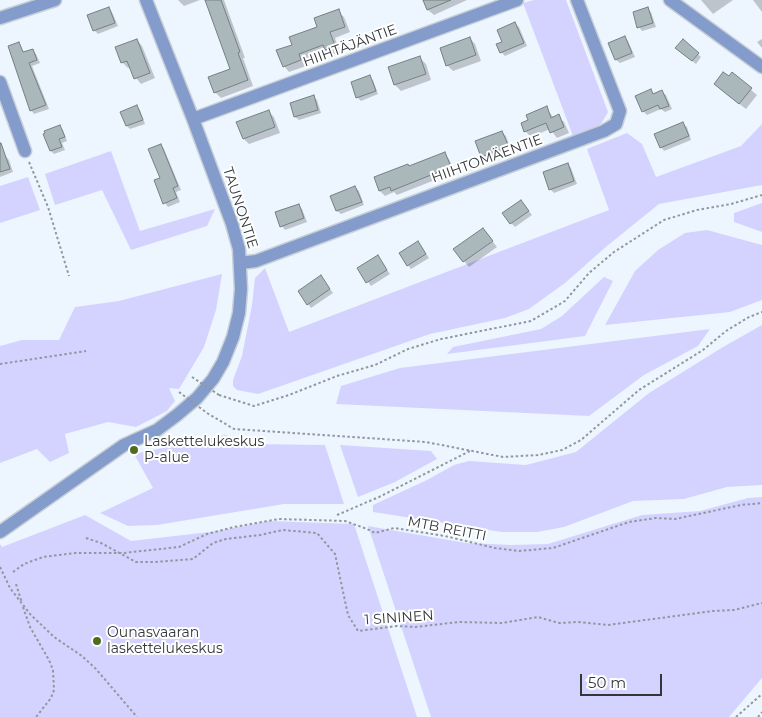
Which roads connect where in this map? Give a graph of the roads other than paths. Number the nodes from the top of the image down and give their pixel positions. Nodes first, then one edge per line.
1 (55, 0) edge
2 (146, 0) edge
3 (517, 0) edge
4 (577, 0) edge
5 (670, 0) edge
6 (0, 18) edge
7 (762, 68) edge
8 (0, 82) edge
9 (193, 119) junction
10 (25, 151) road end
11 (241, 263) junction
12 (0, 532) edge

1 - 6 street
2 - 9 street, TAUNONTIE
3 - 9 street, HIIHTÄJÄNTIE
4 - 11 street, HIIHTOMÄENTIE
5 - 7 street
8 - 10 street
9 - 11 street, TAUNONTIE
11 - 12 street, TAUNONTIE

